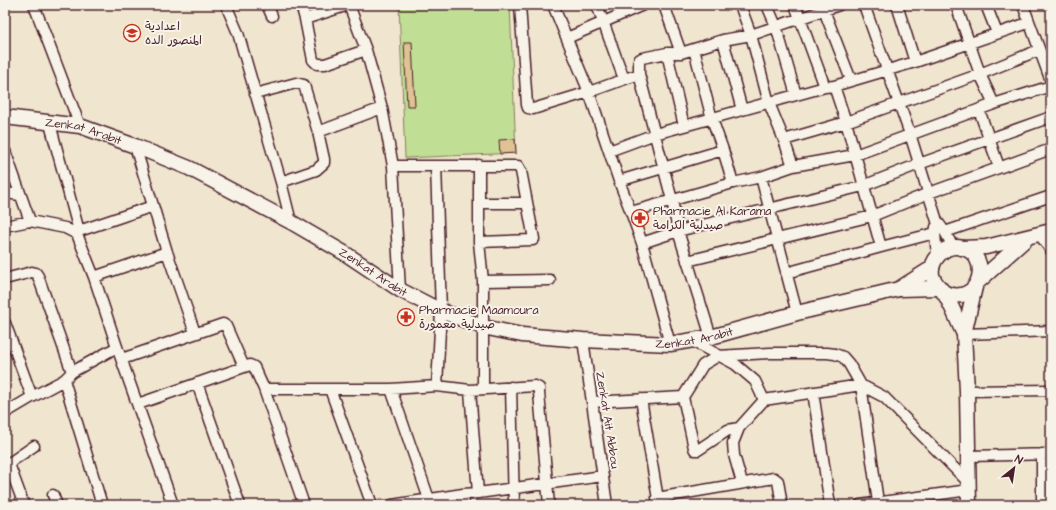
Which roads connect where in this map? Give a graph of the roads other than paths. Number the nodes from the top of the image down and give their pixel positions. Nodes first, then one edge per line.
1 (34, 5) edge
2 (226, 5) edge
3 (268, 5) edge
4 (301, 5) edge
5 (348, 5) edge
6 (520, 5) edge
7 (553, 5) edge
8 (597, 5) edge
9 (642, 5) edge
10 (664, 5) edge
11 (740, 5) edge
12 (767, 5) edge
13 (795, 5) edge
14 (839, 5) edge
15 (864, 5) edge
16 (897, 5) edge
17 (956, 5) edge
18 (986, 5) edge
19 (1023, 5) edge
20 (822, 7) edge
21 (272, 16) dead end
22 (800, 18) junction
23 (305, 20) junction
24 (603, 22) junction
25 (1028, 23) junction
26 (776, 26) junction
27 (997, 33) junction
28 (751, 35) junction
29 (567, 38) junction
30 (723, 40) junction
31 (969, 44) junction
32 (694, 49) junction
33 (366, 50) junction
34 (1039, 50) junction
35 (667, 53) junction
36 (681, 53) junction
37 (915, 62) junction
38 (886, 70) junction
39 (640, 74) junction
40 (980, 74) junction
41 (624, 79) junction
42 (851, 80) junction
43 (1051, 81) edge
44 (829, 86) junction
45 (1051, 86) edge
46 (589, 92) junction
47 (255, 94) junction
48 (796, 95) junction
49 (768, 103) junction
50 (898, 103) junction
51 (994, 104) junction
52 (382, 108) junction
53 (742, 110) junction
54 (979, 110) junction
55 (5, 117) edge
56 (1051, 117) edge
57 (712, 119) junction
58 (846, 122) junction
59 (50, 124) junction
60 (80, 126) junction
61 (684, 126) junction
62 (318, 132) junction
63 (655, 134) junction
64 (910, 134) junction
65 (990, 139) junction
66 (784, 140) junction
67 (135, 146) junction
68 (1051, 149) edge
69 (723, 150) junction
70 (610, 151) junction
71 (855, 155) junction
72 (6, 157) edge
73 (919, 164) junction
74 (479, 165) junction
75 (393, 166) junction
76 (436, 166) junction
77 (792, 166) junction
78 (999, 167) junction
79 (663, 168) junction
80 (761, 177) junction
81 (619, 181) junction
82 (281, 182) junction
83 (733, 183) junction
84 (864, 186) junction
85 (5, 193) edge
86 (929, 193) junction
87 (20, 195) junction
88 (1051, 196) edge
89 (672, 200) junction
90 (479, 203) junction
91 (527, 203) junction
92 (153, 206) junction
93 (770, 210) junction
94 (631, 212) junction
95 (872, 216) junction
96 (30, 221) junction
97 (291, 222) junction
98 (5, 226) edge
99 (678, 231) junction
100 (940, 232) junction
101 (78, 233) junction
102 (1040, 233) edge
103 (778, 239) junction
104 (479, 242) junction
105 (642, 243) junction
106 (881, 247) junction
107 (958, 247) junction
108 (1051, 250) edge
109 (167, 252) junction
110 (687, 261) junction
111 (935, 262) junction
112 (786, 273) junction
113 (94, 277) junction
114 (5, 279) edge
115 (550, 280) dead end
116 (482, 281) junction
117 (977, 284) junction
118 (899, 289) junction
119 (400, 290) junction
120 (941, 290) junction
121 (441, 311) junction
122 (797, 313) junction
123 (5, 323) edge
124 (483, 327) junction
125 (1051, 331) edge
126 (195, 333) junction
127 (964, 334) junction
128 (712, 337) junction
129 (583, 340) junction
130 (692, 341) junction
131 (670, 344) junction
132 (117, 347) junction
133 (718, 356) junction
134 (122, 359) junction
135 (244, 367) junction
136 (72, 372) junction
137 (64, 380) junction
138 (197, 383) junction
139 (861, 385) junction
140 (437, 386) junction
141 (511, 387) junction
142 (264, 389) junction
143 (330, 389) junction
144 (391, 389) junction
145 (484, 389) junction
146 (470, 390) junction
147 (1051, 390) edge
148 (967, 391) junction
149 (814, 392) junction
150 (32, 397) junction
151 (683, 397) junction
152 (641, 399) junction
153 (764, 400) junction
154 (592, 402) junction
155 (138, 404) junction
156 (5, 413) edge
157 (739, 428) junction
158 (34, 446) dead end
159 (1047, 454) edge
160 (968, 456) junction
161 (7, 465) edge
162 (603, 476) junction
163 (547, 483) junction
164 (742, 483) junction
165 (968, 486) junction
166 (513, 488) junction
167 (478, 493) junction
168 (463, 494) junction
169 (53, 495) dead end
170 (429, 499) junction
171 (658, 502) edge
172 (878, 502) junction
173 (24, 505) edge
174 (57, 505) edge
175 (102, 505) edge
176 (173, 505) edge
177 (240, 505) edge
178 (304, 505) edge
179 (372, 505) edge
180 (392, 505) edge
181 (395, 505) edge
182 (464, 505) edge
183 (514, 505) edge
184 (549, 505) edge
185 (607, 505) edge
186 (782, 505) edge
187 (830, 505) edge
188 (860, 505) edge
189 (969, 505) edge
190 (1042, 505) edge

1 - 60 street
2 - 47 street
3 - 21 street
4 - 23 street
5 - 23 street
5 - 33 street
6 - 46 street
7 - 29 street
8 - 24 street
9 - 24 street
10 - 36 street
11 - 28 street
12 - 26 street
13 - 22 street
14 - 20 street
15 - 38 street
16 - 37 street
17 - 31 street
18 - 27 street
19 - 25 street
20 - 22 street
20 - 42 street
22 - 26 street
22 - 44 street
23 - 33 street
24 - 29 street
24 - 41 street
25 - 27 street
25 - 34 street
26 - 28 street
26 - 48 street
27 - 31 street
28 - 30 street
28 - 49 street
29 - 46 street
30 - 32 street
30 - 53 street
31 - 37 street
31 - 40 street
32 - 36 street
32 - 57 street
33 - 52 street
34 - 40 street
34 - 43 street
35 - 36 street
35 - 39 street
35 - 61 street
37 - 38 street
38 - 42 street
38 - 50 street
39 - 41 street
39 - 63 street
40 - 50 street
40 - 51 street
41 - 46 street
42 - 44 street
44 - 48 street
44 - 58 street
45 - 51 street
46 - 70 street
47 - 62 street
47 - 82 street
48 - 49 street
49 - 53 street
49 - 66 street
50 - 58 street
50 - 64 street
51 - 54 street
52 - 62 street
52 - 75 street
53 - 57 street
54 - 64 street
54 - 65 street
55 - 59 street, Zenkat Arabit
56 - 65 street
57 - 61 street
57 - 69 street
58 - 66 street
58 - 71 street
59 - 60 street, Zenkat Arabit
59 - 101 street
60 - 67 street, Zenkat Arabit
61 - 63 street
62 - 82 street
63 - 70 street
63 - 79 street
64 - 71 street
64 - 73 street
65 - 73 street
65 - 78 street
66 - 77 street
67 - 92 street
67 - 97 street, Zenkat Arabit
68 - 78 street
69 - 79 street
69 - 83 street
70 - 81 street
71 - 77 street
71 - 84 street
72 - 87 street
73 - 84 street
73 - 86 street
74 - 76 street
74 - 90 street
74 - 91 street
75 - 76 street
75 - 119 street
76 - 121 street
77 - 80 street
78 - 86 street
79 - 81 street
79 - 89 street
80 - 83 street
80 - 93 street
81 - 94 street
82 - 97 street
83 - 89 street
84 - 93 street
84 - 95 street
85 - 87 street
86 - 95 street
86 - 100 street
87 - 96 street
88 - 100 street
89 - 94 street
89 - 99 street
90 - 91 street
90 - 104 street
91 - 104 street
92 - 101 street
92 - 109 street
93 - 99 street
93 - 103 street
94 - 105 street
95 - 103 street
95 - 106 street
96 - 98 street
96 - 101 street
97 - 119 street, Zenkat Arabit
99 - 105 street
99 - 110 street
100 - 106 street
100 - 107 street
100 - 111 street
101 - 113 street
102 - 107 street
102 - 108 street
102 - 117 street
103 - 110 street
103 - 112 street
104 - 116 street
105 - 131 street
106 - 112 street
107 - 111 street
107 - 117 street
109 - 113 street
109 - 126 street
110 - 128 street
111 - 118 street
111 - 120 street
112 - 122 street
113 - 132 street
114 - 136 street
115 - 116 street
116 - 124 street
117 - 120 street
117 - 127 street
118 - 120 street
118 - 122 street, Zenkat Arabit
119 - 121 street, Zenkat Arabit
120 - 127 street
121 - 124 street, Zenkat Arabit
121 - 140 street
122 - 128 street, Zenkat Arabit
123 - 150 street
124 - 129 street, Zenkat Arabit
124 - 145 street
125 - 127 street
126 - 134 street
126 - 135 street
127 - 148 street
128 - 130 street, Zenkat Arabit
129 - 131 street, Zenkat Arabit
129 - 154 street, Zenkat Ait Abbou
130 - 131 street, Zenkat Arabit
130 - 133 street
132 - 134 street
132 - 136 street
133 - 139 street
133 - 151 street
133 - 153 street
134 - 155 street
135 - 138 street
135 - 142 street
136 - 137 street
137 - 150 street
137 - 175 street
138 - 155 street
138 - 177 street
139 - 149 street
139 - 165 street
139 - 172 street
140 - 144 street
140 - 146 street
141 - 145 street
141 - 163 street
141 - 166 street
142 - 143 street
142 - 178 street
143 - 144 street
143 - 179 street
144 - 170 street
145 - 146 street
146 - 167 street
147 - 148 street
148 - 160 street
149 - 153 street
149 - 187 street
150 - 156 street
151 - 152 street
151 - 157 street
152 - 154 street
152 - 171 street
153 - 157 street
154 - 162 street, Zenkat Ait Abbou
155 - 176 street
157 - 164 street
158 - 161 street
159 - 160 street
159 - 190 street
160 - 165 street
161 - 173 street
162 - 163 street
162 - 185 street, Zenkat Ait Abbou
163 - 166 street
163 - 184 street
164 - 171 street
164 - 186 street
165 - 172 street
165 - 189 street
166 - 167 street
166 - 183 street
167 - 168 street
168 - 170 street
168 - 182 street
169 - 174 street
170 - 181 street
172 - 188 street
180 - 181 street

